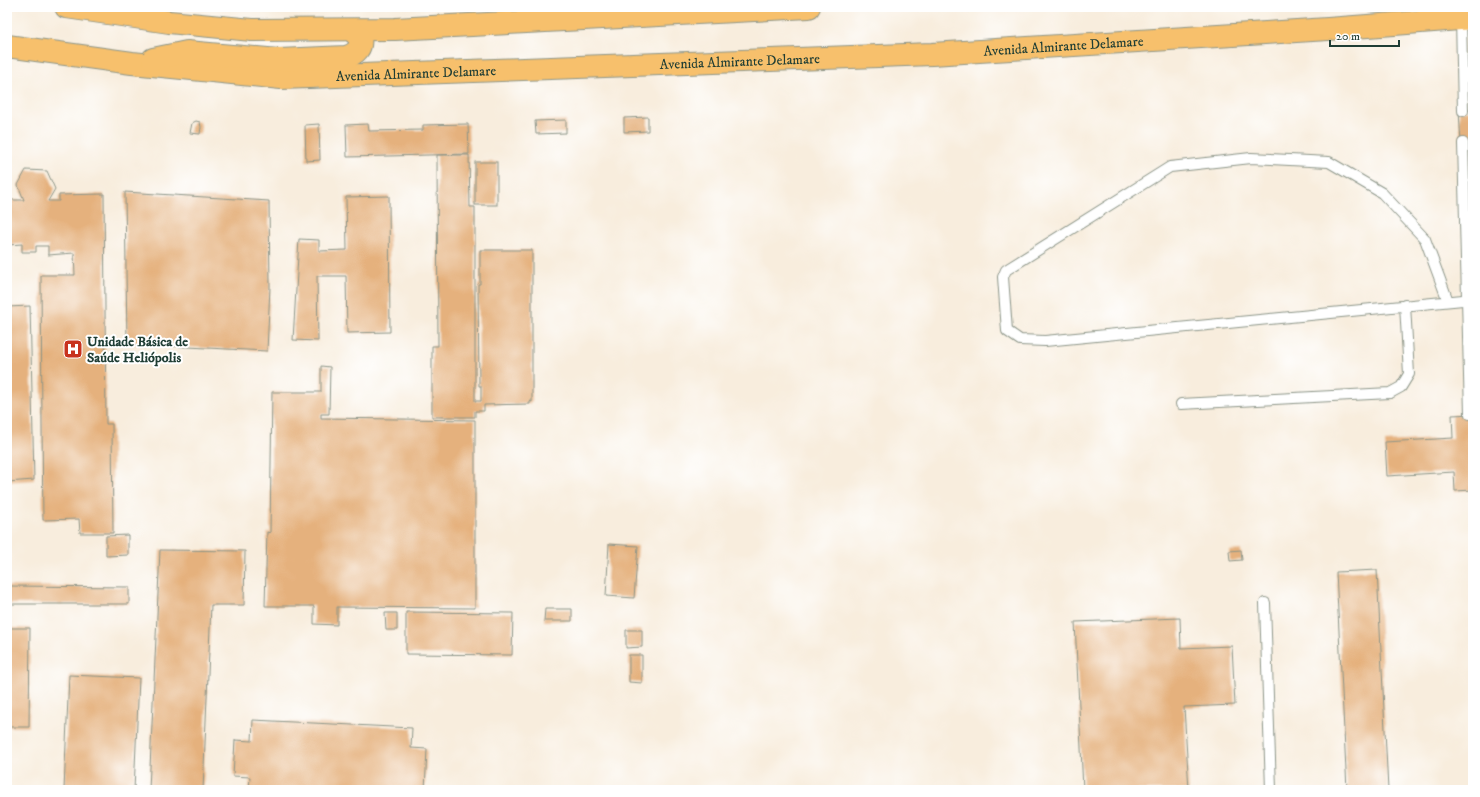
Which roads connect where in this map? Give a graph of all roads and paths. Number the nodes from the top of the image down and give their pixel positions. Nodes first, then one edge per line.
1 (66, 7) edge
2 (809, 7) edge
3 (1467, 18) edge
4 (352, 30) junction
5 (7, 46) edge
6 (132, 63) junction
7 (1463, 111) dead end
8 (1463, 143) dead end
9 (1470, 299) edge
10 (1448, 301) junction
11 (1405, 305) junction
12 (1181, 404) dead end
13 (1470, 414) dead end
14 (1265, 603) dead end
15 (1271, 790) edge

1 - 4 main road
2 - 4 main road
3 - 6 main road, Avenida Almirante Delamare
3 - 7 lane
4 - 6 main road
5 - 6 main road, Avenida Almirante Delamare
8 - 9 lane
9 - 10 lane
9 - 13 lane
10 - 11 lane
10 - 11 lane
11 - 12 lane
14 - 15 lane

